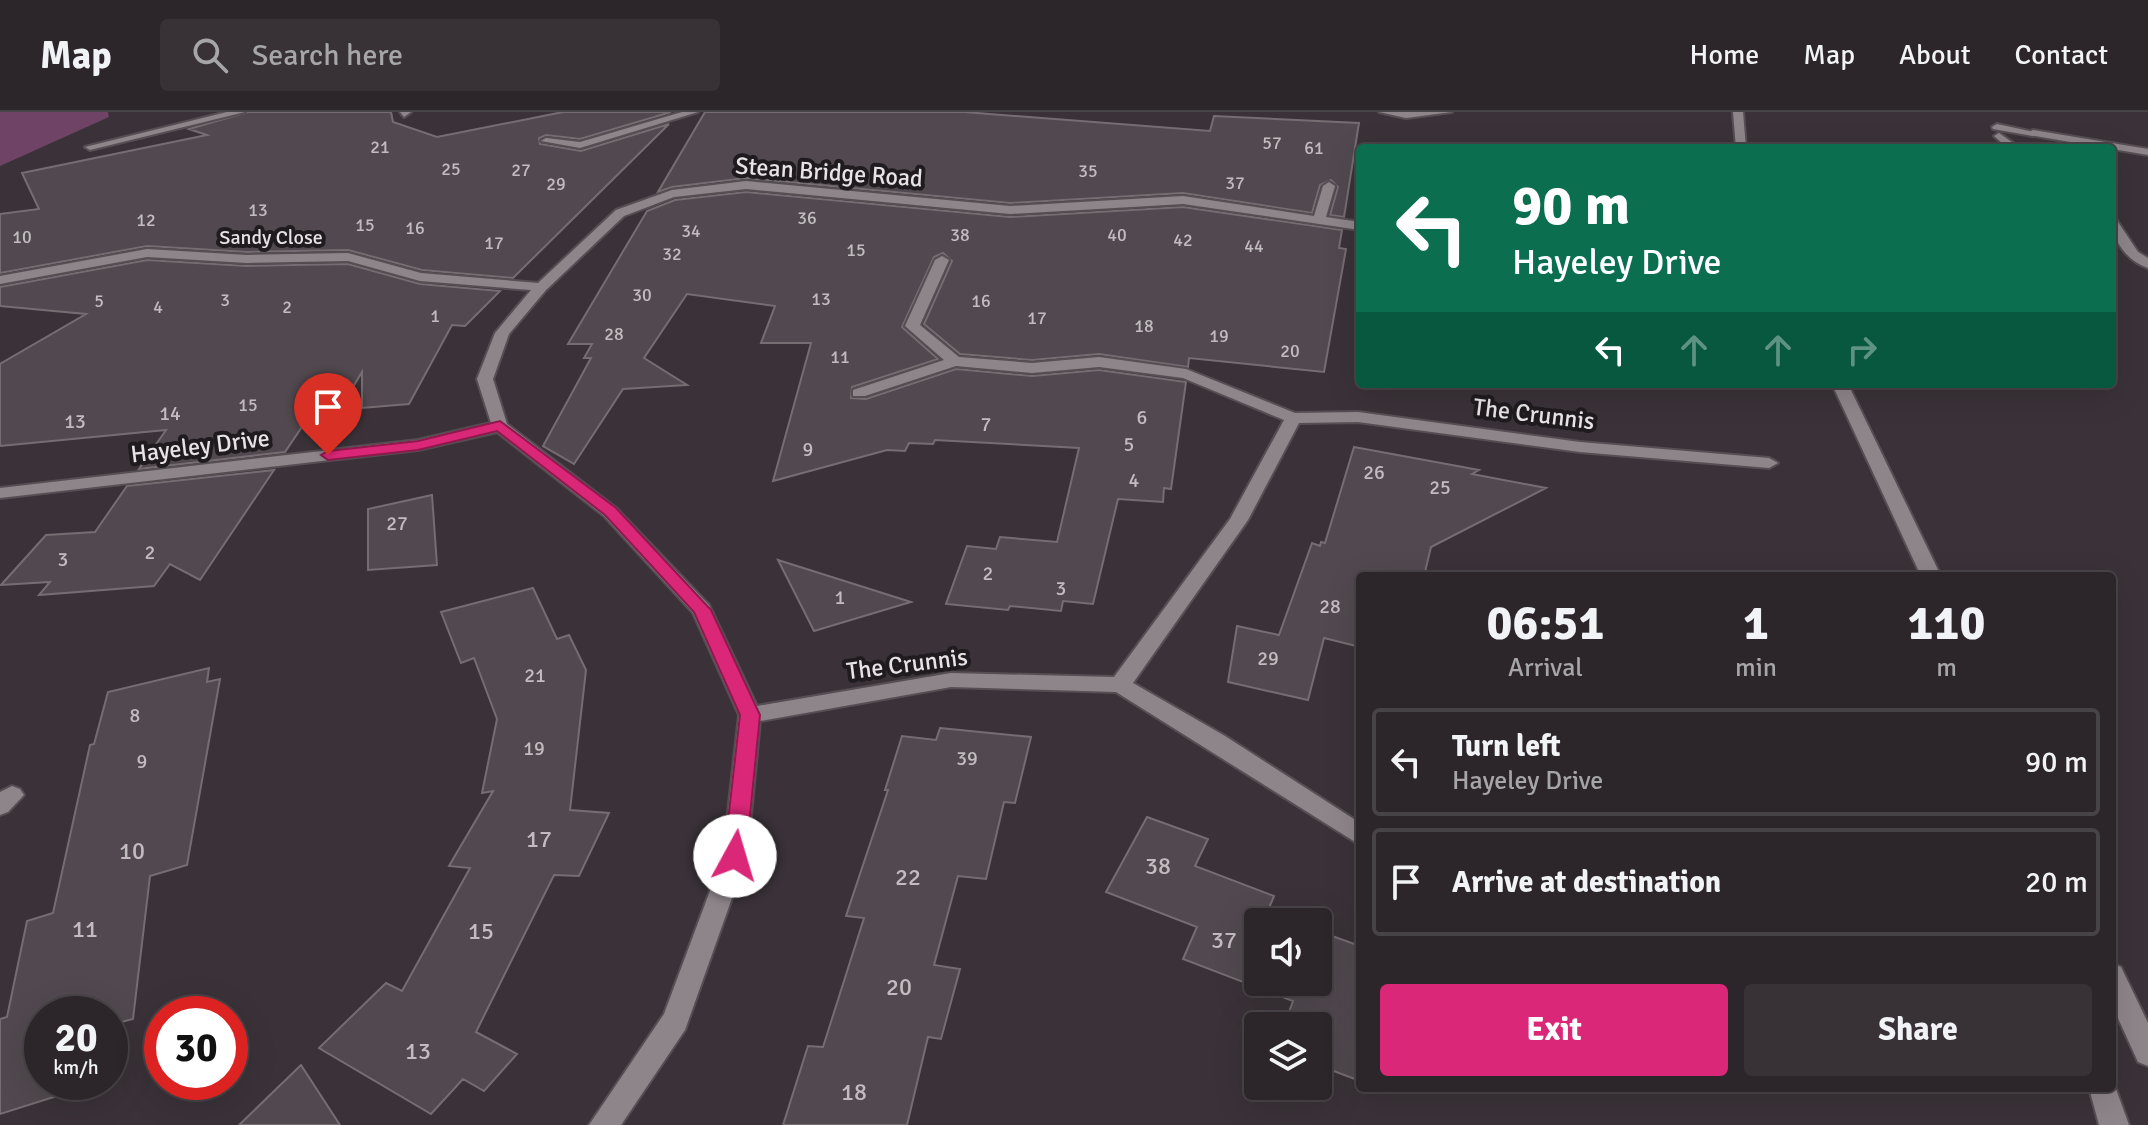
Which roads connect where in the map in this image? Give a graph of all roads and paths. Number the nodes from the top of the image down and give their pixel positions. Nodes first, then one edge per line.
1 (240, 112) edge
2 (693, 112) edge
3 (1384, 112) edge
4 (1447, 112) edge
5 (1738, 112) edge
6 (1996, 112) edge
7 (129, 125) dead end
8 (1998, 132) junction
9 (139, 136) junction
10 (546, 141) dead end
11 (1740, 144) edge
12 (2011, 144) edge
13 (2100, 144) edge
14 (90, 147) dead end
15 (2116, 147) edge
16 (2148, 152) edge
17 (1329, 186) dead end
18 (1319, 220) junction
19 (1356, 225) edge
20 (2116, 228) edge
21 (942, 260) dead end
22 (2148, 264) edge
23 (0, 280) edge
24 (541, 287) junction
25 (955, 361) junction
26 (1842, 388) edge
27 (859, 393) dead end
28 (1293, 418) junction
29 (500, 426) junction
30 (1769, 463) dead end
31 (0, 493) edge
32 (1929, 572) edge
33 (1120, 685) junction
34 (750, 715) junction
35 (1356, 832) edge
36 (2116, 984) edge
37 (2148, 1053) edge
38 (2104, 1092) edge
39 (604, 1125) edge
40 (2114, 1125) edge

1 - 9 street
2 - 10 street
3 - 4 street
5 - 11 street
6 - 8 street
7 - 9 street
8 - 12 street
8 - 13 street
9 - 14 street
15 - 16 street
17 - 18 street
18 - 19 street, Stean Bridge Road
18 - 24 street, Stean Bridge Road
20 - 22 street
21 - 25 street
23 - 24 street, Sandy Close
24 - 29 street, Stean Bridge Road
25 - 27 street, The Crunnis
25 - 28 street, The Crunnis
26 - 32 street
28 - 30 street, The Crunnis
28 - 33 street
29 - 31 street, Hayeley Drive
29 - 34 street
33 - 34 street, The Crunnis
33 - 35 street, The Crunnis
34 - 39 street
36 - 37 street
38 - 40 street

